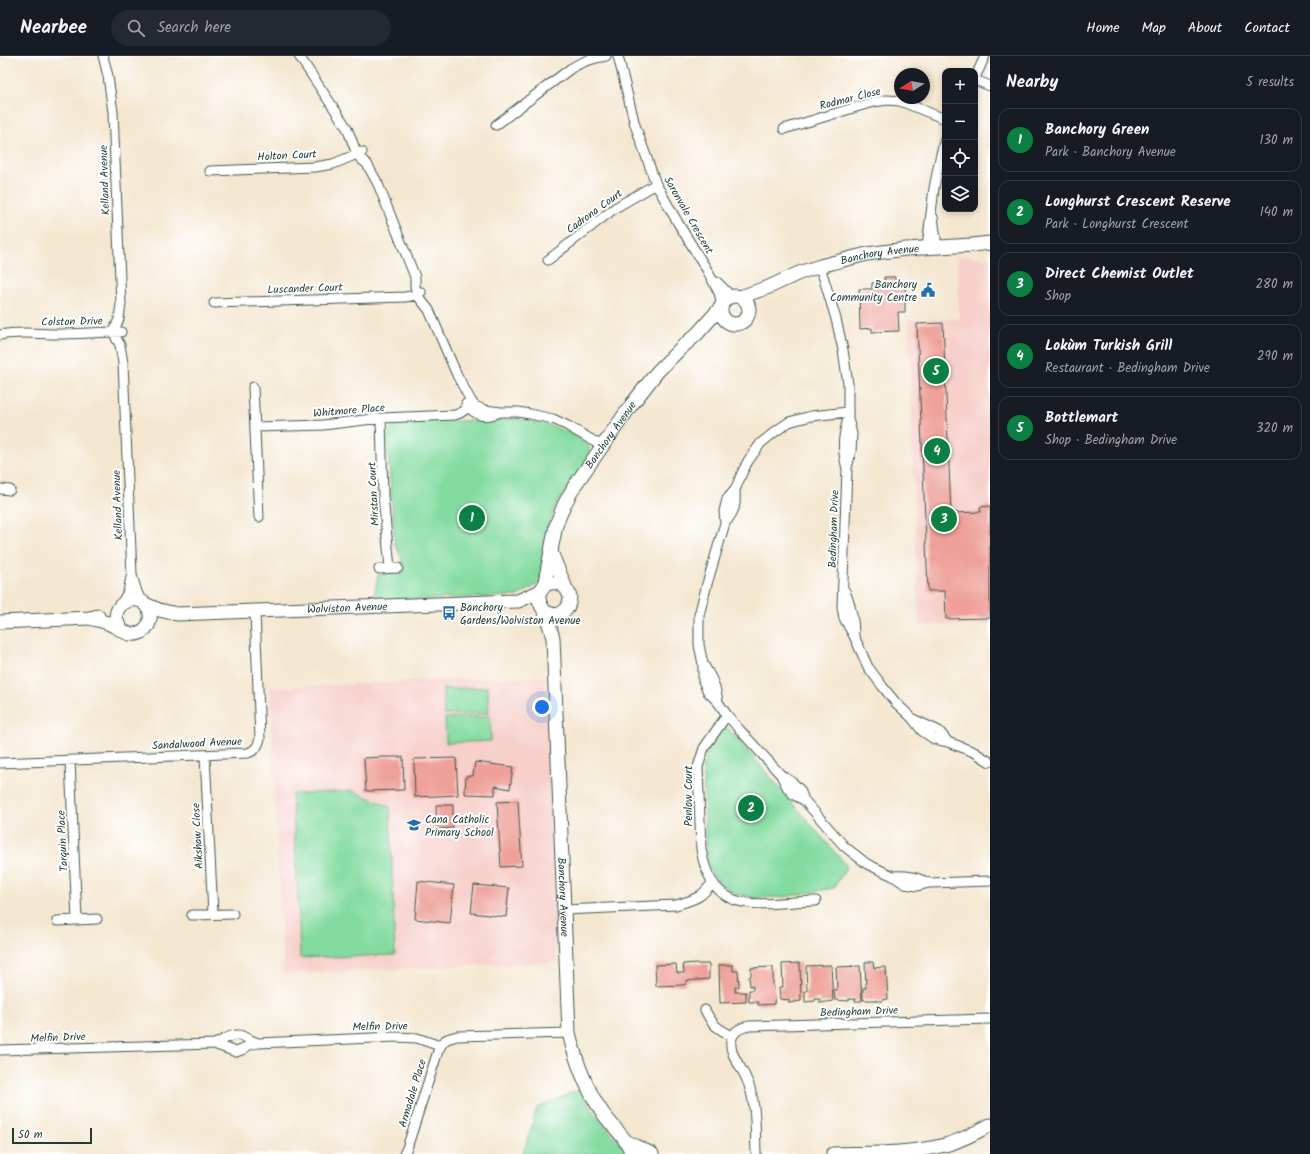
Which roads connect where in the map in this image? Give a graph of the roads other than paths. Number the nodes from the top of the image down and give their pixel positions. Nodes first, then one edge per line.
1 (103, 56) edge
2 (299, 56) edge
3 (606, 56) edge
4 (618, 56) edge
5 (985, 56) edge
6 (978, 72) edge
7 (978, 80) edge
8 (990, 86) edge
9 (942, 118) edge
10 (496, 125) dead end
11 (784, 129) dead end
12 (945, 140) edge
13 (359, 153) junction
14 (210, 171) dead end
15 (656, 184) junction
16 (990, 243) edge
17 (972, 245) junction
18 (932, 247) junction
19 (990, 247) edge
20 (548, 260) dead end
21 (820, 266) junction
22 (768, 288) junction
23 (418, 292) junction
24 (728, 301) junction
25 (214, 303) dead end
26 (748, 312) junction
27 (730, 323) junction
28 (0, 329) edge
29 (24, 332) junction
30 (118, 332) junction
31 (0, 334) edge
32 (697, 334) junction
33 (253, 387) dead end
34 (468, 404) junction
35 (848, 416) junction
36 (381, 418) junction
37 (255, 427) junction
38 (602, 446) junction
39 (0, 488) edge
40 (10, 490) dead end
41 (259, 517) dead end
42 (551, 552) junction
43 (379, 568) dead end
44 (132, 575) junction
45 (565, 586) junction
46 (542, 589) junction
47 (518, 601) junction
48 (144, 603) junction
49 (119, 607) junction
50 (544, 610) junction
51 (565, 610) junction
52 (255, 611) junction
53 (177, 614) junction
54 (90, 618) junction
55 (0, 622) edge
56 (146, 628) junction
57 (121, 629) junction
58 (553, 638) junction
59 (727, 715) junction
60 (205, 756) junction
61 (70, 761) junction
62 (990, 762) edge
63 (0, 763) edge
64 (990, 881) edge
65 (712, 882) junction
66 (816, 901) dead end
67 (564, 910) junction
68 (213, 914) junction
69 (233, 914) dead end
70 (192, 915) dead end
71 (97, 919) dead end
72 (57, 920) dead end
73 (77, 920) junction
74 (705, 1010) dead end
75 (990, 1019) edge
76 (570, 1033) junction
77 (732, 1036) junction
78 (258, 1043) junction
79 (214, 1044) junction
80 (440, 1046) junction
81 (0, 1050) edge
82 (990, 1125) edge
83 (625, 1141) junction
84 (406, 1152) edge
85 (632, 1154) edge
86 (652, 1154) edge
87 (756, 1154) edge
88 (833, 1154) edge

1 - 30 street, Kelland Avenue
2 - 13 street
3 - 10 street
4 - 15 street, Saronvale Crescent
5 - 6 street
7 - 8 street
9 - 11 street, Rodmar Close
12 - 18 street
13 - 14 street, Holton Court
13 - 23 street
15 - 20 street, Cadrona Court
15 - 24 street, Saronvale Crescent
16 - 17 street, Banchory Avenue
17 - 18 street, Banchory Avenue
17 - 19 street, Banchory Avenue
18 - 21 street, Banchory Avenue
21 - 22 street, Banchory Avenue
21 - 35 street, Bedingham Drive
22 - 24 street, Banchory Avenue
22 - 26 street, Banchory Avenue
23 - 25 street, Luscander Court
23 - 34 street
24 - 26 street
24 - 27 street
24 - 32 street, Banchory Avenue
26 - 27 street
27 - 32 street, Banchory Avenue
28 - 29 street, Colston Drive
29 - 30 street, Colston Drive
29 - 31 street, Colston Drive
30 - 44 street, Kelland Avenue
32 - 38 street, Banchory Avenue
33 - 37 street
34 - 36 street, Whitmore Place
34 - 38 street
35 - 59 street
35 - 62 street, Bedingham Drive
36 - 37 street, Whitmore Place
36 - 43 street, Mirstan Court
37 - 41 street
38 - 42 street, Banchory Avenue
39 - 40 street
42 - 45 street
42 - 46 street, Banchory Avenue
44 - 48 street, Kelland Avenue
44 - 49 street, Kelland Avenue
45 - 46 street
45 - 51 street
46 - 47 street, Wolviston Avenue
46 - 50 street
47 - 50 street, Wolviston Avenue
47 - 52 street, Wolviston Avenue
48 - 49 street
48 - 53 street, Wolviston Avenue
48 - 56 street
49 - 54 street
49 - 57 street
50 - 51 street
50 - 58 street, Banchory Avenue
51 - 58 street, Banchory Avenue
52 - 53 street, Wolviston Avenue
52 - 60 street, Sandalwood Avenue
53 - 56 street, Wolviston Avenue
54 - 55 street
54 - 57 street
56 - 57 street
58 - 67 street, Banchory Avenue
59 - 64 street
59 - 65 street, Penlow Court
60 - 61 street, Sandalwood Avenue
60 - 68 street, Aikshaw Close
61 - 63 street, Sandalwood Avenue
61 - 73 street, Tarquin Place
65 - 66 street, Penlow Court
65 - 67 street
67 - 76 street, Banchory Avenue
68 - 69 street
68 - 70 street
71 - 73 street
72 - 73 street
74 - 77 street
75 - 77 street, Bedingham Drive
76 - 80 street
76 - 83 street, Banchory Avenue
77 - 87 street
78 - 79 street, Melfin Drive
78 - 79 street, Melfin Drive
78 - 80 street, Melfin Drive
79 - 81 street, Melfin Drive
80 - 84 street, Armadale Place
82 - 88 street
83 - 85 street, Banchory Avenue
83 - 86 street, Banchory Avenue

